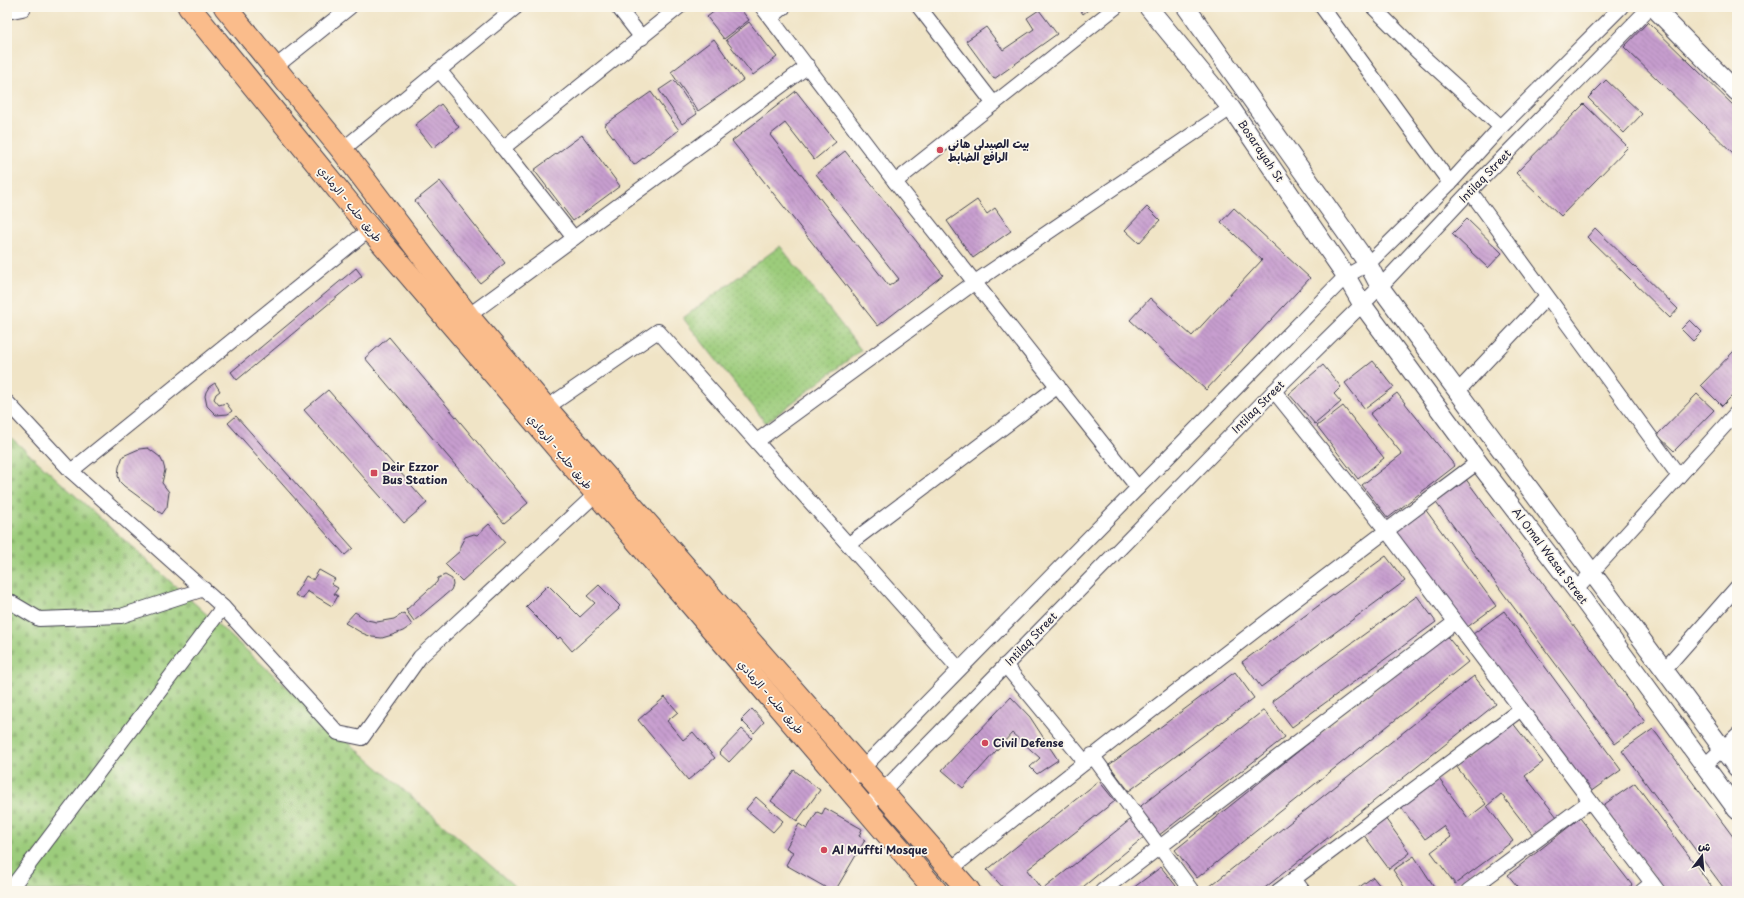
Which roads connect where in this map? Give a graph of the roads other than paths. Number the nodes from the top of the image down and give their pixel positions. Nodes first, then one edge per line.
1 (22, 7) edge
2 (189, 7) edge
3 (225, 7) edge
4 (350, 7) edge
5 (516, 7) edge
6 (618, 7) edge
7 (679, 7) edge
8 (762, 7) edge
9 (784, 7) edge
10 (919, 7) edge
11 (1116, 7) edge
12 (1148, 7) edge
13 (1186, 7) edge
14 (1322, 7) edge
15 (1373, 7) edge
16 (1621, 7) edge
17 (1650, 7) edge
18 (1653, 7) edge
19 (7, 10) edge
20 (771, 18) junction
21 (642, 38) junction
22 (808, 66) junction
23 (274, 68) junction
24 (439, 70) junction
25 (1737, 92) edge
26 (994, 104) junction
27 (1231, 108) junction
28 (1501, 127) junction
29 (502, 148) junction
30 (342, 150) junction
31 (895, 182) junction
32 (1450, 183) junction
33 (1470, 191) junction
34 (370, 229) junction
35 (574, 238) junction
36 (1368, 264) junction
37 (1346, 276) junction
38 (975, 282) junction
39 (1380, 287) junction
40 (1547, 297) junction
41 (1362, 304) junction
42 (468, 316) junction
43 (1058, 386) junction
44 (1274, 391) junction
45 (1458, 392) junction
46 (7, 402) edge
47 (546, 408) junction
48 (1737, 412) edge
49 (757, 441) junction
50 (1478, 462) junction
51 (71, 472) junction
52 (1679, 476) junction
53 (1138, 488) junction
54 (596, 494) junction
55 (1386, 530) junction
56 (849, 544) junction
57 (1591, 572) junction
58 (1737, 587) edge
59 (204, 589) junction
60 (1576, 590) junction
61 (7, 600) edge
62 (223, 607) junction
63 (1455, 622) junction
64 (1006, 665) junction
65 (959, 669) junction
66 (1664, 670) junction
67 (1521, 709) junction
68 (1737, 735) edge
69 (1724, 749) junction
70 (1088, 759) junction
71 (1704, 766) junction
72 (1737, 768) edge
73 (862, 769) junction
74 (847, 784) junction
75 (882, 792) junction
76 (1590, 801) junction
77 (866, 808) junction
78 (1737, 810) edge
79 (1160, 848) junction
80 (951, 869) junction
81 (1294, 879) junction
82 (1650, 888) edge
83 (9, 891) edge
84 (936, 891) edge
85 (969, 891) edge
86 (1102, 891) edge
87 (1192, 891) edge
88 (1278, 891) edge
89 (1303, 891) edge
90 (1468, 891) edge

1 - 19 street
2 - 34 highway, طريق حلب - الرمادي
3 - 23 highway, طريق حلب - الرمادي
4 - 23 street
5 - 24 street
6 - 21 street
7 - 21 street
8 - 20 street
9 - 20 street
10 - 26 street
11 - 26 street
12 - 27 street, Bosarayah St
13 - 36 street, Bosarayah St
14 - 32 street
15 - 28 street
16 - 28 street, Intilaq Street
17 - 33 street, Intilaq Street
18 - 25 street
20 - 22 street
21 - 29 street
22 - 31 street
22 - 35 street
23 - 30 highway, طريق حلب - الرمادي
24 - 29 street
24 - 30 street
26 - 31 street
27 - 37 street, Bosarayah St
27 - 38 street
28 - 32 street, Intilaq Street
29 - 35 street
30 - 42 highway, طريق حلب - الرمادي
31 - 38 street
32 - 36 street, Intilaq Street
33 - 39 street, Intilaq Street
33 - 40 street
34 - 51 street
34 - 54 highway, طريق حلب - الرمادي
35 - 42 street
36 - 37 street, Intilaq Street
36 - 39 street, Bosarayah St
37 - 41 street, Bosarayah St
37 - 53 street, Intilaq Street
38 - 43 street
38 - 49 street
39 - 41 street, Intilaq Street
39 - 45 street, Al Omal Wasat Street
40 - 45 street
40 - 52 street
41 - 44 street, Intilaq Street
41 - 50 street, Al Omal Wasat Street
42 - 47 highway, طريق حلب - الرمادي
43 - 53 street
43 - 56 street
44 - 55 street
44 - 64 street, Intilaq Street
45 - 57 street, Al Omal Wasat Street
46 - 51 street
47 - 49 street
47 - 73 highway, طريق حلب - الرمادي
48 - 52 street
49 - 56 street
50 - 55 street
50 - 60 street, Al Omal Wasat Street
51 - 59 street
52 - 57 street
53 - 65 street, Intilaq Street
54 - 62 street
54 - 74 highway, طريق حلب - الرمادي
55 - 63 street
55 - 70 street
56 - 65 street
57 - 60 street
57 - 66 street, Al Omal Wasat Street
58 - 66 street
59 - 61 street
59 - 62 street
60 - 71 street, Al Omal Wasat Street
62 - 83 street
63 - 67 street
63 - 79 street
64 - 70 street
64 - 75 street, Intilaq Street
65 - 73 street, Intilaq Street
66 - 69 street, Al Omal Wasat Street
67 - 76 street
67 - 81 street
68 - 69 street
69 - 71 street
69 - 72 street, Al Omal Wasat Street
70 - 79 street
70 - 80 street
71 - 78 street, Al Omal Wasat Street
73 - 74 street, Intilaq Street
73 - 75 highway, طريق حلب - الرمادي
74 - 77 highway, طريق حلب - الرمادي
75 - 77 street, Intilaq Street
75 - 80 highway, طريق حلب - الرمادي
76 - 82 street
76 - 90 street
77 - 84 highway, طريق حلب - الرمادي
79 - 86 street
79 - 87 street
80 - 85 highway, طريق حلب - الرمادي
81 - 88 street
81 - 89 street

